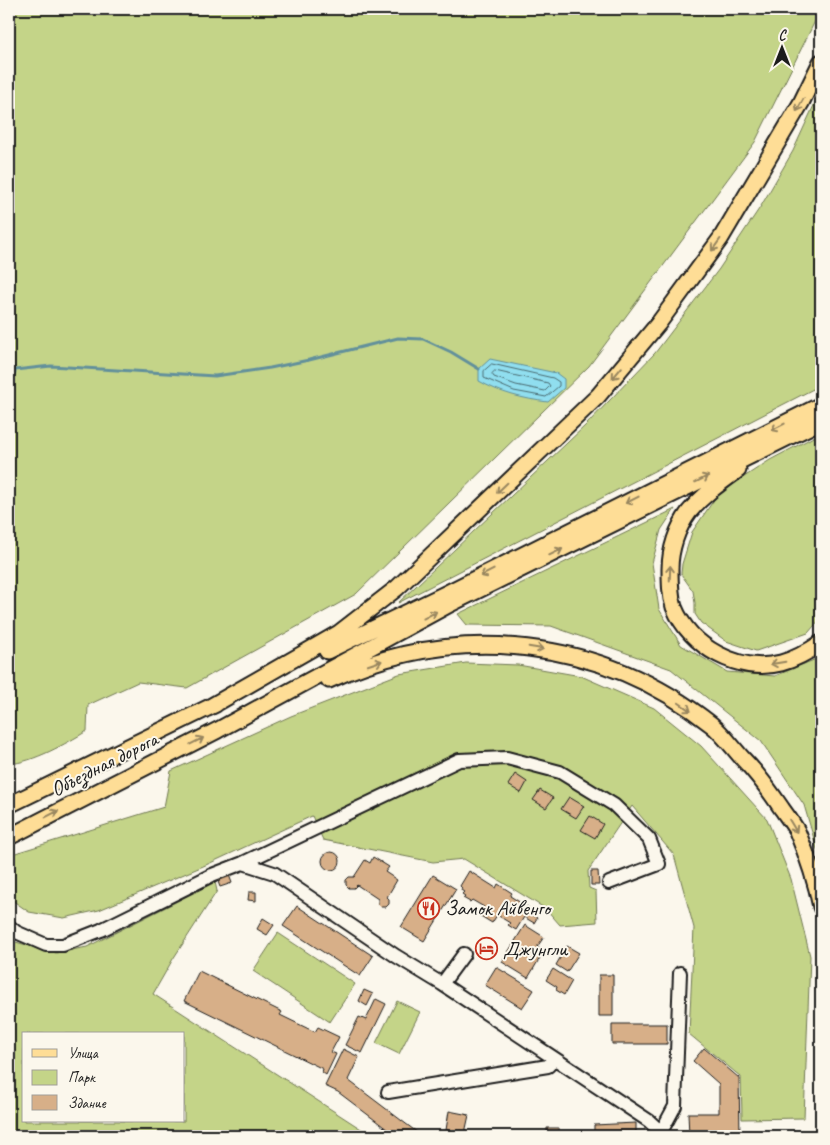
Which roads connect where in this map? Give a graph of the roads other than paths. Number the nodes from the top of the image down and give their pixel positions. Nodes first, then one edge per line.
1 (821, 62) edge
2 (821, 405) edge
3 (821, 421) edge
4 (776, 442) junction
5 (821, 643) edge
6 (208, 708) junction
7 (218, 730) junction
8 (114, 754) junction
9 (9, 794) edge
10 (9, 806) edge
11 (9, 836) edge
12 (243, 863) junction
13 (609, 883) dead end
14 (821, 906) edge
15 (9, 926) edge
16 (464, 954) dead end
17 (680, 973) dead end
18 (442, 984) junction
19 (554, 1059) junction
20 (388, 1092) dead end
21 (661, 1134) edge

1 -> 6 main road
2 -> 6 main road
3 - 4 main road
5 -> 4 main road
7 -> 4 main road
6 - 8 main road, Объездная дорога
11 -> 7 main road, Объездная дорога
7 -> 14 main road
8 - 9 main road
8 - 10 main road, Объездная дорога
12 - 13 lane
12 - 15 lane
12 - 18 lane
16 - 18 lane
17 - 21 lane
18 - 19 lane
19 - 20 lane
19 - 21 lane

